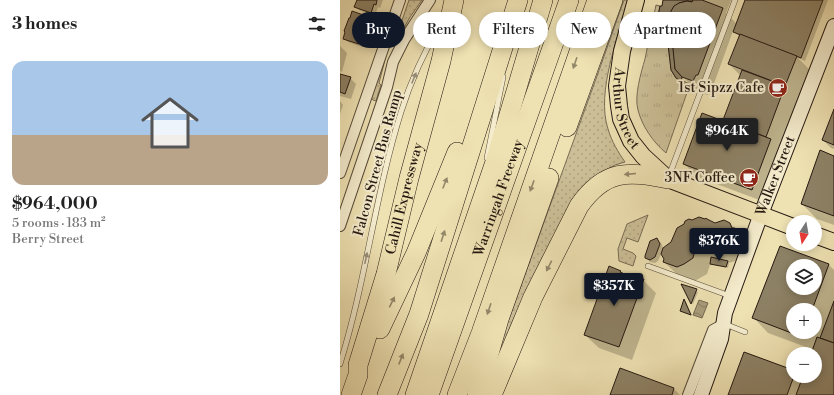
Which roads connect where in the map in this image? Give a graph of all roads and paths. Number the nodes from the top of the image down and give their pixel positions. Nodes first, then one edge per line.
1 (400, 0) edge
2 (430, 0) edge
3 (453, 0) edge
4 (513, 0) edge
5 (518, 0) edge
6 (543, 0) edge
7 (569, 0) edge
8 (580, 0) edge
9 (597, 0) edge
10 (613, 0) edge
11 (636, 0) edge
12 (735, 0) edge
13 (834, 26) edge
14 (508, 52) dead end
15 (503, 74) dead end
16 (486, 164) dead end
17 (340, 173) edge
18 (483, 178) dead end
19 (668, 179) junction
20 (761, 214) junction
21 (473, 223) junction
22 (786, 224) edge
23 (340, 226) edge
24 (822, 238) edge
25 (834, 242) edge
26 (648, 266) dead end
27 (731, 296) junction
28 (724, 324) junction
29 (744, 332) dead end
30 (340, 364) edge
31 (358, 375) junction
32 (350, 395) edge
33 (387, 395) edge
34 (415, 395) edge
35 (429, 395) edge
36 (440, 395) edge
37 (457, 395) edge
38 (477, 395) edge
39 (492, 395) edge
40 (688, 395) edge
41 (701, 395) edge

1 - 17 street
2 - 23 street
30 -> 3 lane, Falcon Street Bus Ramp
3 - 31 highway, Cahill Expressway
31 -> 4 highway
5 - 14 lane
33 -> 5 highway
6 - 21 highway, Warringah Freeway
7 - 35 highway, Warringah Freeway
8 - 36 highway, Warringah Freeway
9 -> 37 highway, Warringah Freeway
10 - 38 highway
11 - 19 main road, Arthur Street
12 - 19 lane
13 - 20 street, Walker Street
15 - 16 lane, Warringah Freeway
18 - 21 lane, Warringah Freeway
19 - 20 main road
19 -> 39 highway
20 - 22 main road
20 - 27 street, Walker Street
21 - 34 highway, Warringah Freeway
24 - 25 main road
26 - 27 lane
27 - 28 street, Walker Street
28 - 29 lane
28 - 40 street
28 - 41 street, Walker Street
31 - 32 highway, Cahill Expressway

